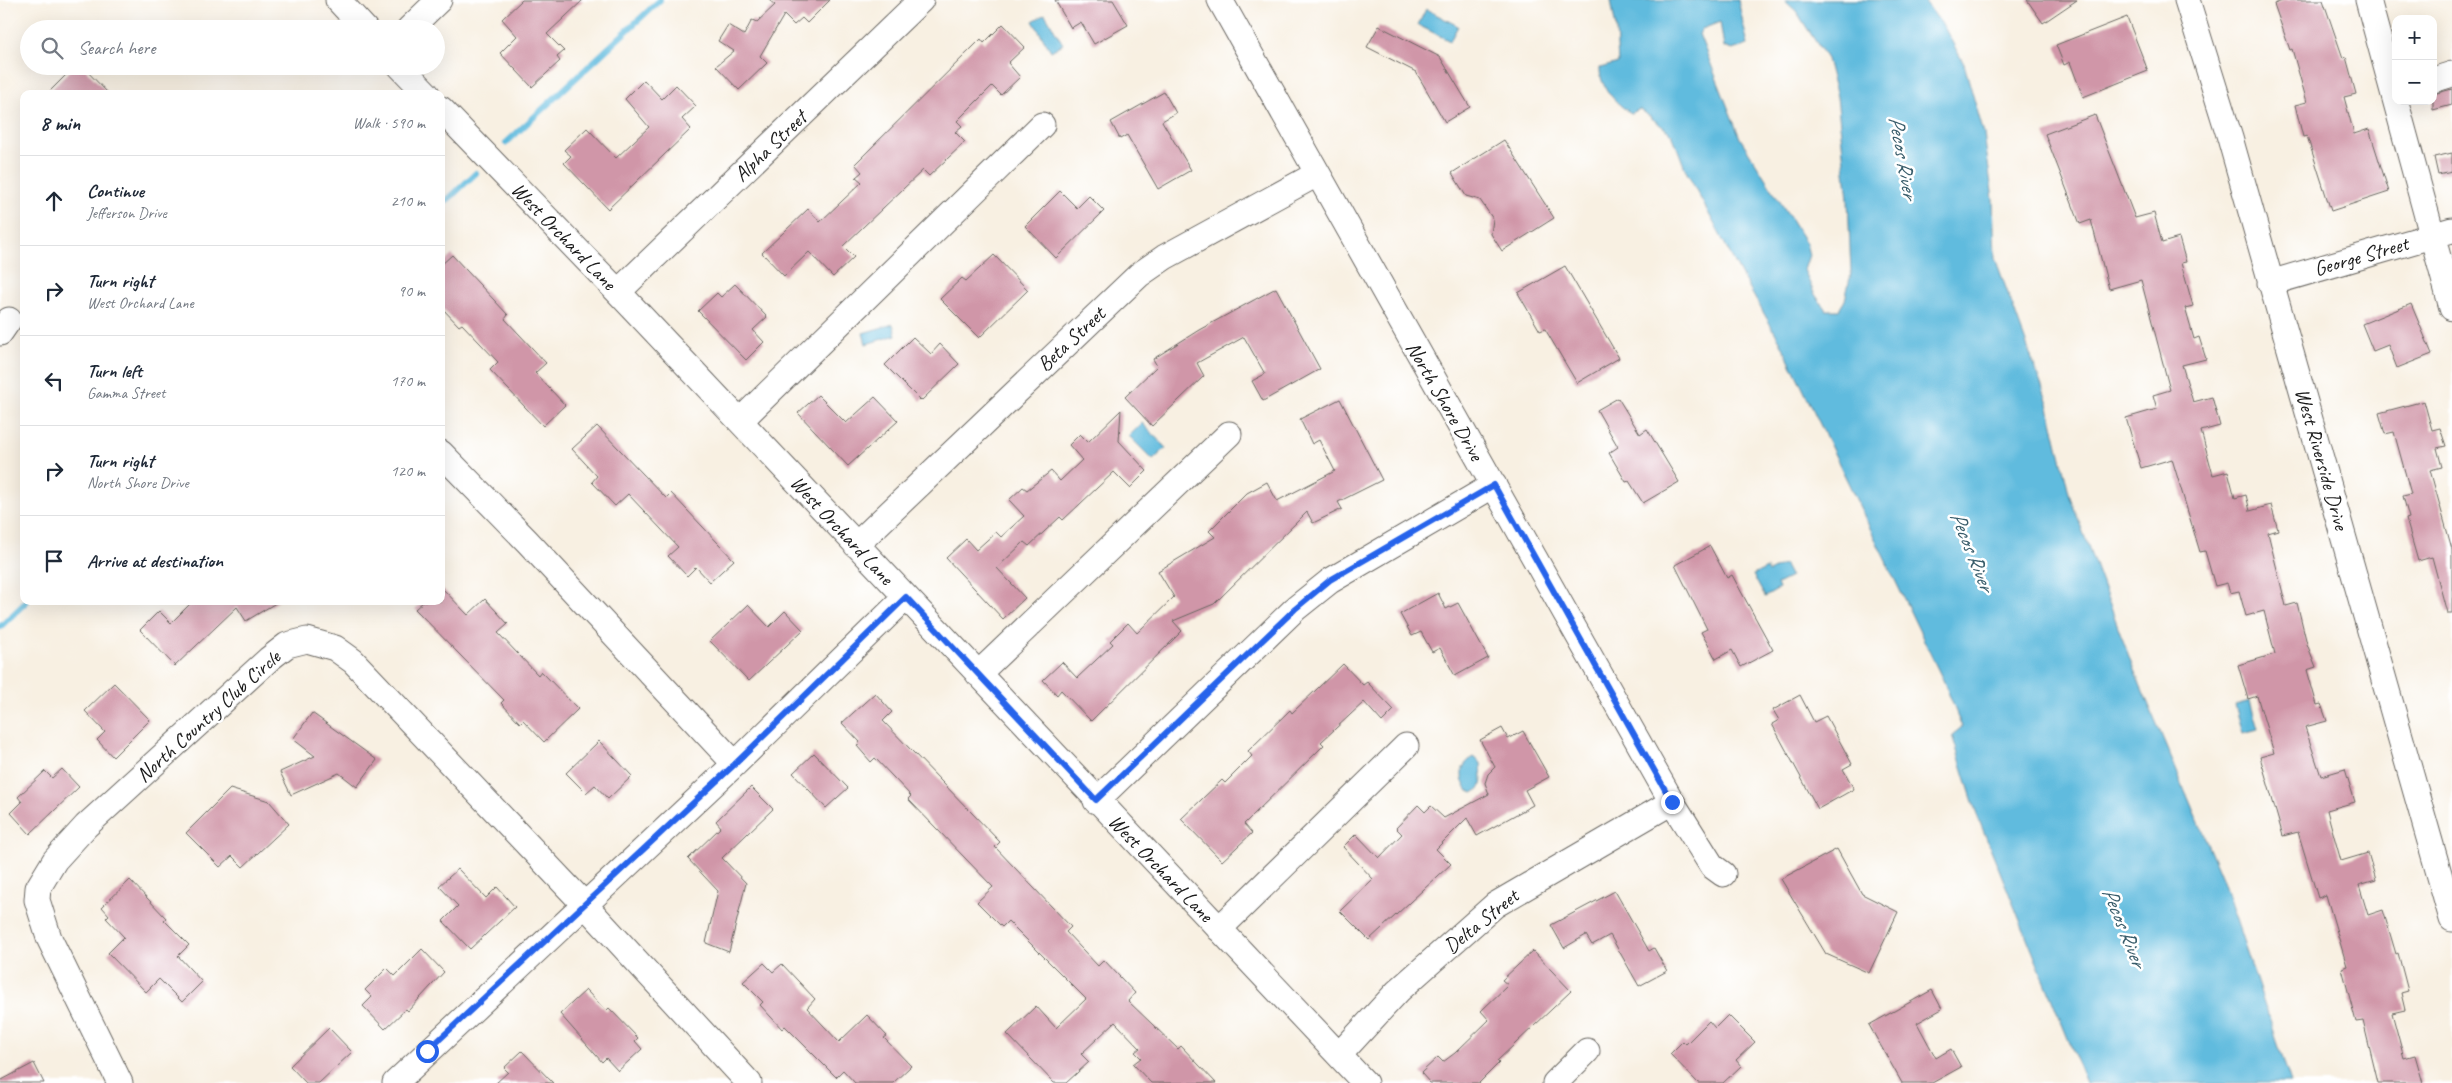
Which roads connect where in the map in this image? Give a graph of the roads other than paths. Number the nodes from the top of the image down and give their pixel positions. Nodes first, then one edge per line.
1 (338, 0) edge
2 (439, 0) edge
3 (921, 0) edge
4 (1220, 0) edge
5 (2187, 0) edge
6 (2368, 0) edge
7 (357, 20) edge
8 (418, 20) edge
9 (2452, 74) edge
10 (409, 75) edge
11 (2437, 79) edge
12 (2392, 83) edge
13 (423, 90) edge
14 (2399, 105) edge
15 (445, 113) edge
16 (1042, 125) dead end
17 (1317, 174) junction
18 (2442, 233) edge
19 (2270, 283) junction
20 (618, 292) junction
21 (2452, 308) edge
22 (740, 421) junction
23 (1229, 434) dead end
24 (445, 457) edge
25 (1494, 485) junction
26 (856, 545) junction
27 (906, 597) junction
28 (978, 674) junction
29 (1406, 746) dead end
30 (735, 764) junction
31 (1096, 800) junction
32 (1672, 802) junction
33 (1723, 874) dead end
34 (585, 905) junction
35 (2452, 919) edge
36 (1219, 929) junction
37 (1587, 1051) dead end
38 (1338, 1055) junction
39 (120, 1083) edge
40 (395, 1083) edge
41 (749, 1083) edge
42 (1365, 1083) edge
43 (1555, 1083) edge

1 - 7 street
2 - 8 street
3 - 20 street, Alpha Street
4 - 17 street, North Shore Drive
5 - 19 street, West Riverside Drive
6 - 12 street
9 - 11 street
10 - 13 street
14 - 18 street
15 - 20 street, West Orchard Lane
16 - 22 street
17 - 25 street, North Shore Drive
17 - 26 street, Beta Street
18 - 19 street, George Street
18 - 21 street
19 - 35 street, West Riverside Drive
20 - 22 street, West Orchard Lane
22 - 26 street, West Orchard Lane
23 - 28 street
24 - 30 street
25 - 31 street
25 - 32 street, North Shore Drive
26 - 27 street, West Orchard Lane
27 - 28 street, West Orchard Lane
27 - 30 street
28 - 31 street, West Orchard Lane
29 - 36 street
30 - 34 street
31 - 36 street, West Orchard Lane
32 - 33 street, North Shore Drive
32 - 38 street, Delta Street
34 - 39 street, North Country Club Circle
34 - 40 street
34 - 41 street
36 - 38 street, West Orchard Lane
37 - 43 street
38 - 42 street, West Orchard Lane

